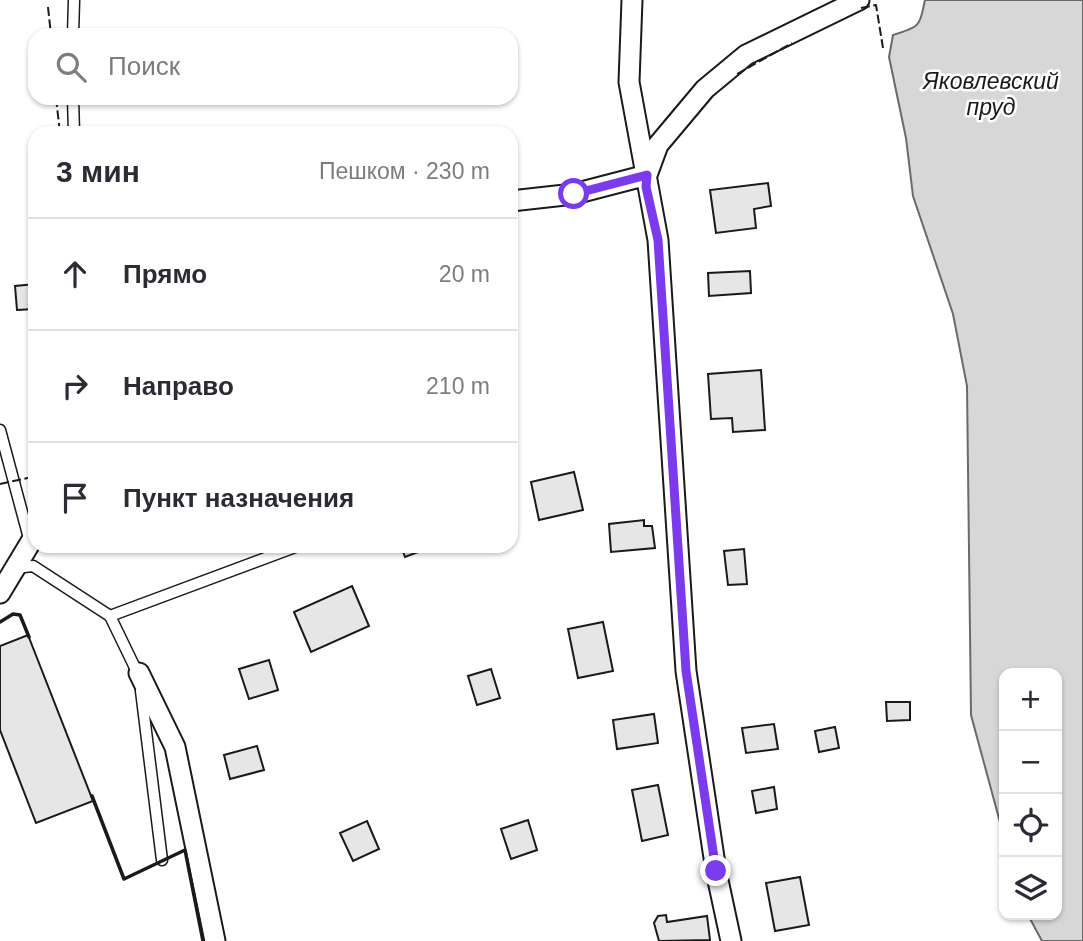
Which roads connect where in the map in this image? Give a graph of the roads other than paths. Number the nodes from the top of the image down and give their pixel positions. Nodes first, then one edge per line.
1 (74, 0) edge
2 (632, 0) edge
3 (859, 0) edge
4 (73, 28) edge
5 (73, 105) edge
6 (74, 126) edge
7 (647, 175) junction
8 (518, 200) edge
9 (0, 430) edge
10 (28, 522) edge
11 (28, 547) edge
12 (279, 553) edge
13 (15, 568) junction
14 (0, 593) edge
15 (110, 616) junction
16 (139, 673) junction
17 (162, 860) dead end
18 (215, 941) edge
19 (732, 941) edge

1 - 4 lane
2 - 7 street
3 - 7 street
5 - 6 lane
7 - 8 street
7 - 19 street
9 - 10 lane
11 - 13 street
12 - 15 lane
13 - 14 street
13 - 15 lane
15 - 16 lane
16 - 17 lane
16 - 18 street

